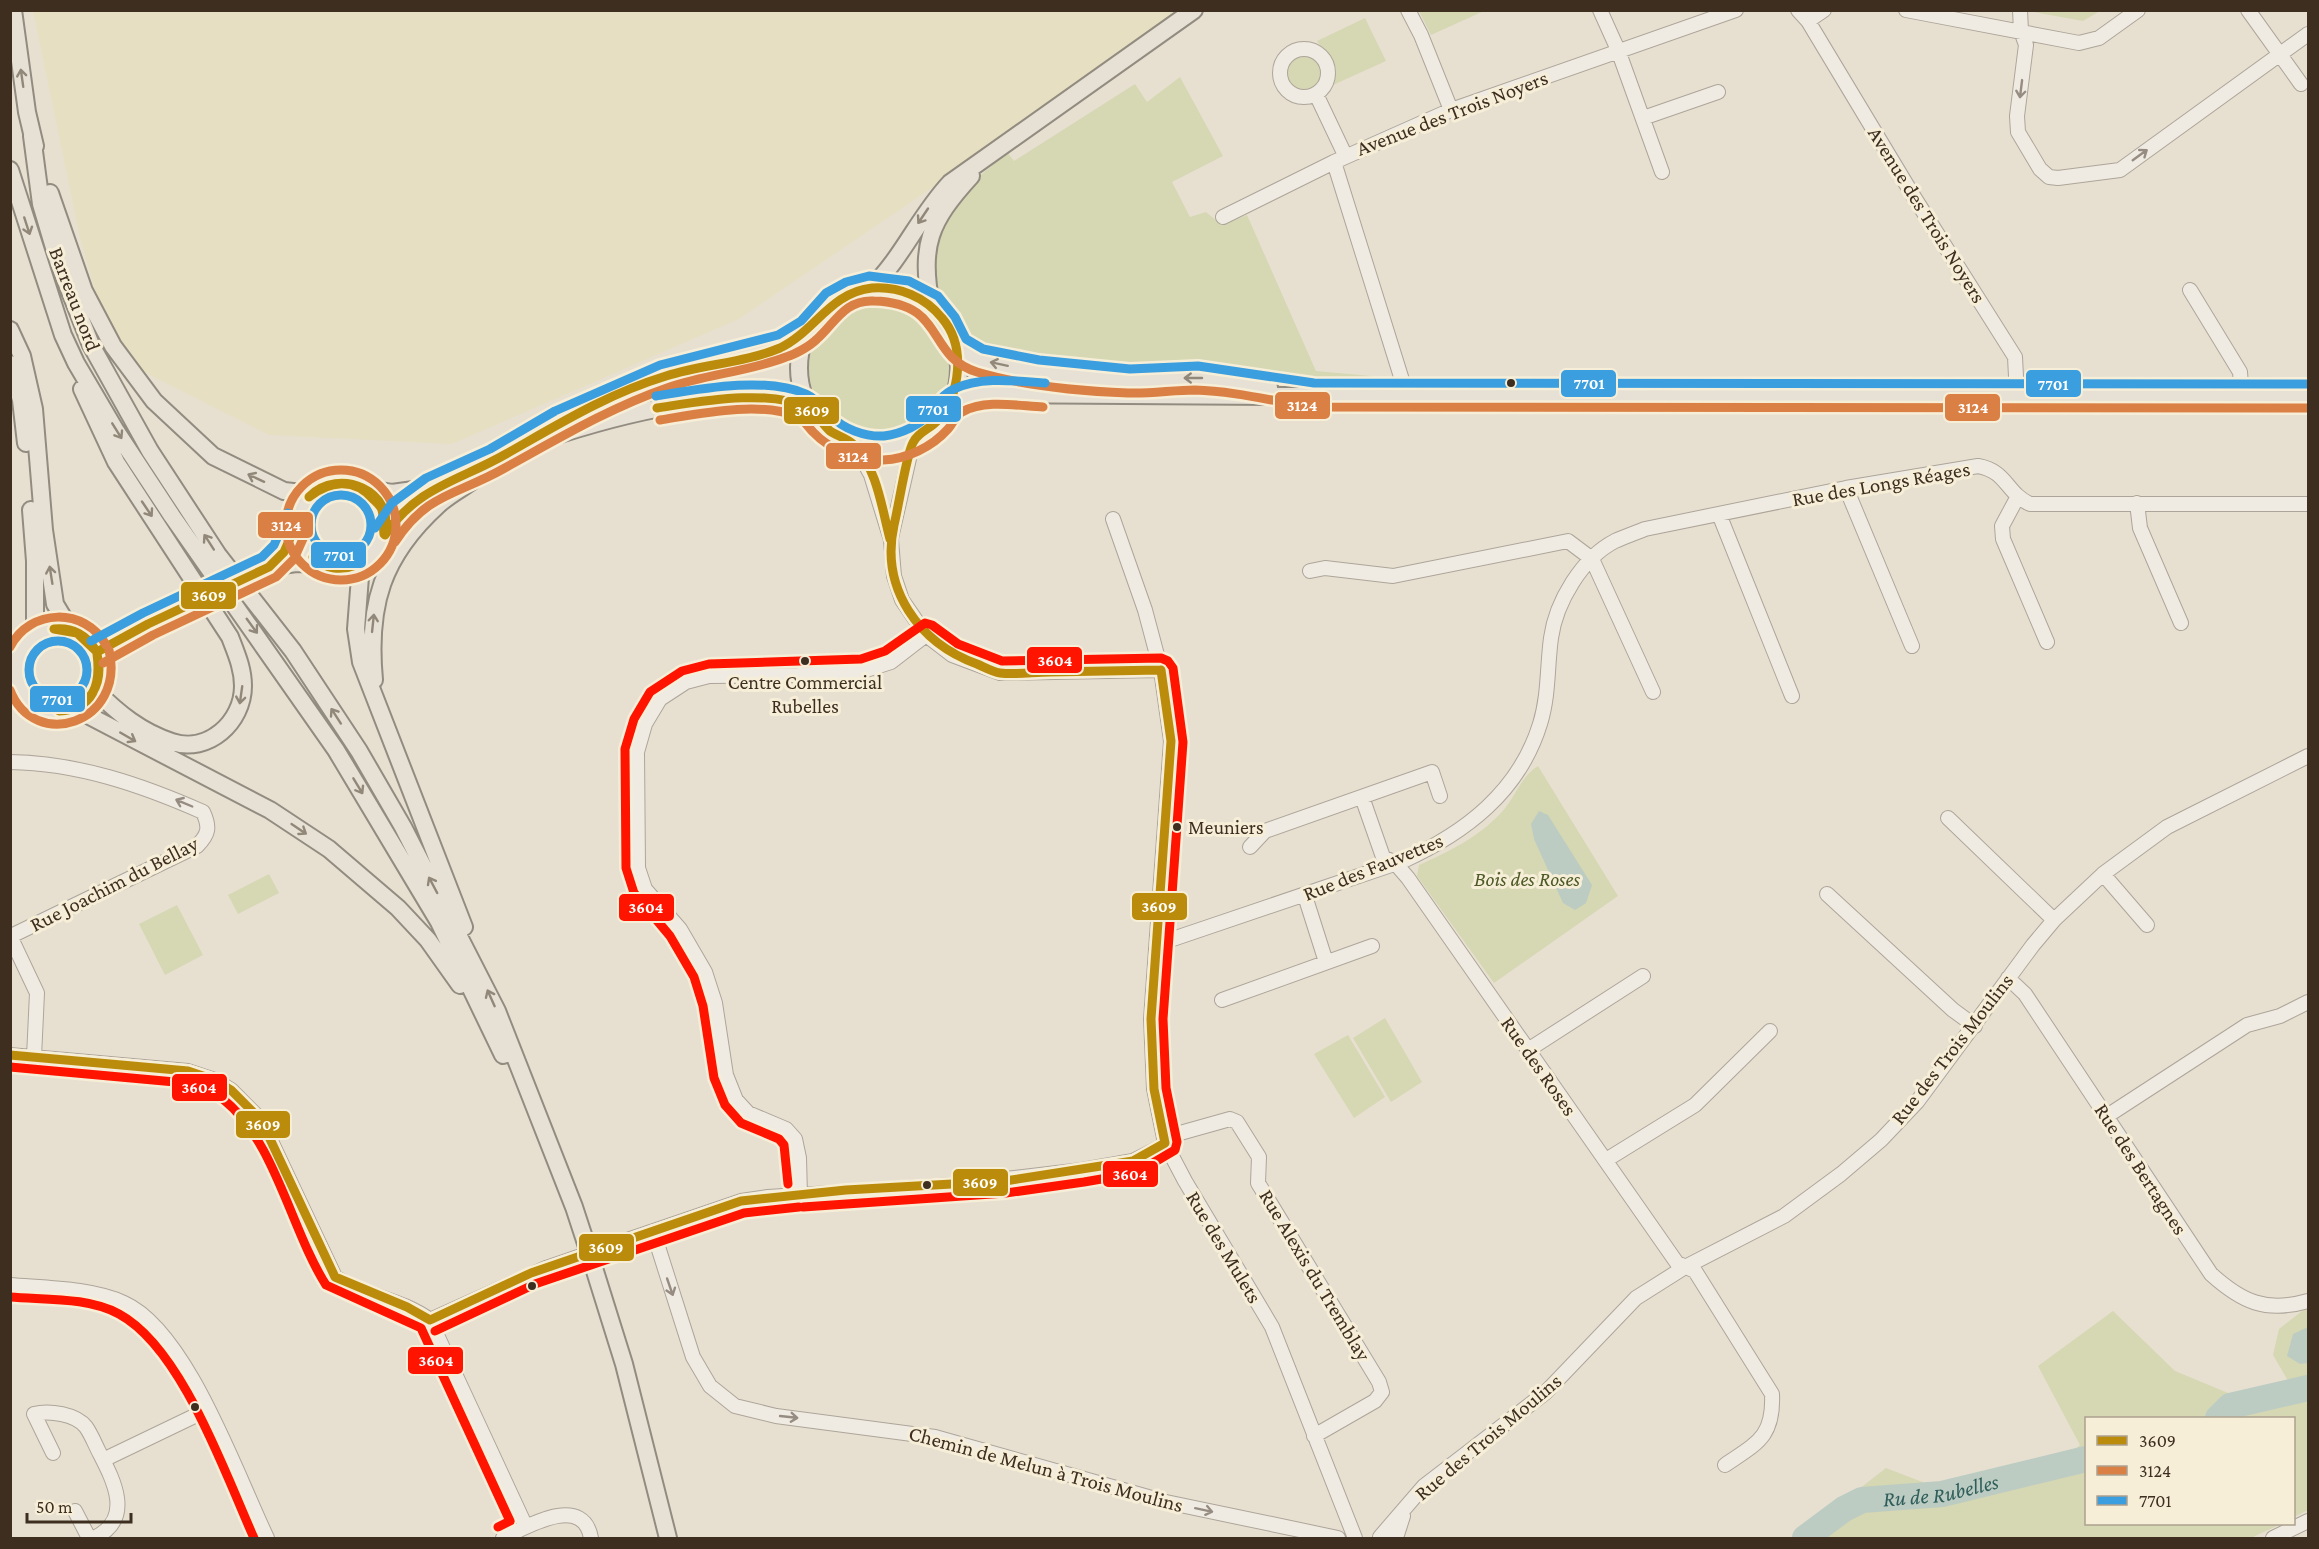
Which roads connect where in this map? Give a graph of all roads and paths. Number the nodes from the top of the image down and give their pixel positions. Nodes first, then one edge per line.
1 (13, 10) edge
2 (1194, 10) edge
3 (1408, 10) edge
4 (1600, 10) edge
5 (1736, 10) edge
6 (1798, 10) edge
7 (1824, 10) edge
8 (1906, 10) edge
9 (2020, 10) edge
10 (2138, 10) edge
11 (2248, 10) edge
12 (1808, 21) junction
13 (2021, 31) junction
14 (2308, 34) edge
15 (1618, 50) junction
16 (2279, 56) junction
17 (2301, 84) dead end
18 (1718, 92) dead end
19 (1316, 94) dead end
20 (1451, 110) junction
21 (1643, 118) junction
22 (32, 135) junction
23 (996, 149) junction
24 (1339, 158) junction
25 (10, 170) edge
26 (1662, 172) dead end
27 (1223, 217) dead end
28 (871, 288) junction
29 (2190, 291) dead end
30 (931, 306) junction
31 (10, 330) edge
32 (809, 330) junction
33 (957, 348) junction
34 (76, 363) junction
35 (10, 364) edge
36 (1313, 395) junction
37 (1407, 396) junction
38 (2017, 396) junction
39 (2242, 396) junction
40 (2308, 396) edge
41 (951, 404) junction
42 (811, 409) junction
43 (913, 441) junction
44 (854, 444) junction
45 (519, 447) junction
46 (495, 460) junction
47 (364, 488) junction
48 (432, 488) junction
49 (1846, 488) junction
50 (312, 494) junction
51 (2017, 498) junction
52 (2137, 503) junction
53 (2308, 504) edge
54 (1719, 514) junction
55 (299, 518) junction
56 (1113, 519) dead end
57 (385, 534) junction
58 (891, 540) junction
59 (1592, 559) junction
60 (322, 564) junction
61 (361, 564) junction
62 (269, 567) junction
63 (1310, 571) dead end
64 (2181, 624) dead end
65 (70, 629) junction
66 (35, 635) junction
67 (926, 635) junction
68 (2047, 642) dead end
69 (1912, 646) dead end
70 (97, 652) junction
71 (1161, 670) junction
72 (15, 689) edge
73 (96, 691) junction
74 (1653, 692) dead end
75 (1792, 696) dead end
76 (376, 702) junction
77 (76, 709) junction
78 (2308, 756) edge
79 (10, 762) edge
80 (1362, 796) junction
81 (1440, 796) dead end
82 (1948, 818) dead end
83 (1250, 847) dead end
84 (1395, 863) junction
85 (2103, 874) junction
86 (1827, 894) dead end
87 (1305, 896) junction
88 (2054, 920) junction
89 (2147, 925) dead end
90 (10, 936) edge
91 (1158, 944) junction
92 (1372, 946) dead end
93 (1326, 962) junction
94 (480, 974) junction
95 (1643, 976) dead end
96 (2008, 978) junction
97 (1222, 999) dead end
98 (2308, 1002) edge
99 (1975, 1026) junction
100 (1770, 1032) dead end
101 (1528, 1050) junction
102 (501, 1051) junction
103 (10, 1054) edge
104 (34, 1057) junction
105 (2108, 1116) junction
106 (1165, 1143) junction
107 (1606, 1160) junction
108 (801, 1195) junction
109 (653, 1231) junction
110 (1685, 1267) junction
111 (10, 1285) edge
112 (2308, 1301) edge
113 (430, 1320) junction
114 (207, 1410) junction
115 (1314, 1436) junction
116 (53, 1453) dead end
117 (103, 1460) junction
118 (1725, 1465) dead end
119 (1406, 1508) junction
120 (75, 1510) dead end
121 (2308, 1521) edge
122 (526, 1527) junction
123 (1382, 1538) edge
124 (89, 1539) edge
125 (94, 1539) edge
126 (267, 1539) edge
127 (503, 1539) edge
128 (591, 1539) edge
129 (657, 1539) edge
130 (669, 1539) edge
131 (1338, 1539) edge
132 (1355, 1539) edge
133 (1396, 1539) edge
134 (2273, 1539) edge

22 -> 1 main road
2 - 23 main road
3 - 20 street
4 - 15 street
5 - 15 street, Avenue des Trois Noyers
6 - 12 street, Avenue des Trois Noyers
7 - 12 street
8 - 13 street
9 - 13 street
10 - 13 street
11 - 16 street
12 - 38 street, Avenue des Trois Noyers
13 -> 16 street
14 - 16 street
15 - 20 street, Avenue des Trois Noyers
15 - 21 street
16 - 17 street
18 - 21 street
19 - 24 street
20 - 24 street, Avenue des Trois Noyers
21 - 26 street
50 -> 22 main road
94 -> 22 main road, Barreau nord
23 -> 28 main road
23 - 30 main road
24 - 27 street
24 - 37 street, Avenue des Trois Noyers
25 -> 34 main road
28 - 30 main road
28 - 32 main road
29 - 39 street
30 - 33 main road
65 -> 31 main road
32 - 42 main road
32 - 45 main road
36 -> 33 main road
33 - 41 main road
34 -> 73 main road
34 -> 102 main road
35 - 66 main road
36 - 37 main road
36 - 41 main road
37 - 38 main road
38 - 39 main road
39 - 40 main road
41 - 43 main road
42 - 44 main road
42 - 45 main road
43 - 44 main road
43 - 58 street
44 - 58 street
45 - 46 main road
46 - 48 main road
76 -> 46 main road
47 - 48 main road
47 - 50 main road
47 - 57 main road
48 - 57 main road
49 - 51 street, Rue des Longs Réages
49 - 54 street, Rue des Longs Réages
49 - 69 street
50 - 55 main road
51 - 52 street
51 - 68 street
52 - 53 street
52 - 64 street
54 - 59 street, Rue des Longs Réages
54 - 75 street
55 - 60 main road
55 - 62 main road
56 - 71 street, Rue des Mulets
57 - 61 main road
58 - 67 street
59 - 63 street
59 - 74 street
59 - 84 street, Rue des Fauvettes
60 - 61 main road
60 - 62 main road
61 - 76 main road
62 - 70 main road, bridge
65 - 66 main road
65 - 70 main road
66 - 72 main road
67 - 71 street
67 - 108 street
70 - 73 main road
71 - 91 street, Rue des Mulets
72 - 77 main road
73 - 77 main road
76 - 94 main road
77 -> 102 main road
78 - 85 street, Rue des Trois Moulins
90 -> 79 street, Rue Joachim du Bellay
80 - 81 street
80 - 83 street
80 - 84 street, Rue des Roses
82 - 88 street
84 - 87 street, Rue des Fauvettes
84 - 101 street, Rue des Roses
85 - 88 street, Rue des Trois Moulins
85 - 89 street
86 - 99 street
87 - 91 street, Rue des Fauvettes
87 - 93 street
88 - 96 street, Rue des Trois Moulins
90 - 104 street
91 - 106 street, Rue des Mulets
92 - 93 street
93 - 97 street
130 -> 94 main road
95 - 101 street
96 - 99 street, Rue des Trois Moulins
96 - 105 street, Rue des Bertagnes
98 - 105 street
99 - 110 street, Rue des Trois Moulins
100 - 107 street
101 - 107 street, Rue des Roses
102 - 129 main road
103 - 104 street
104 - 113 street
105 - 112 street, Rue des Bertagnes
106 - 108 street
106 - 115 street, Rue des Mulets
106 - 115 street, Rue Alexis du Tremblay
107 - 110 street, Rue des Roses
108 - 109 street
109 - 113 street, bridge
109 -> 131 street, Chemin de Melun à Trois Moulins
110 - 118 street, Rue des Roses
110 - 119 street, Rue des Trois Moulins
111 - 114 street
113 - 122 street
114 - 117 street
114 - 126 street
115 - 132 street, Rue des Mulets
116 - 117 street
117 - 125 street
119 - 123 street, Rue des Trois Moulins
119 - 133 street, Rue des Trois Moulins
120 - 124 street
121 - 134 street
122 - 127 street
122 - 128 street

